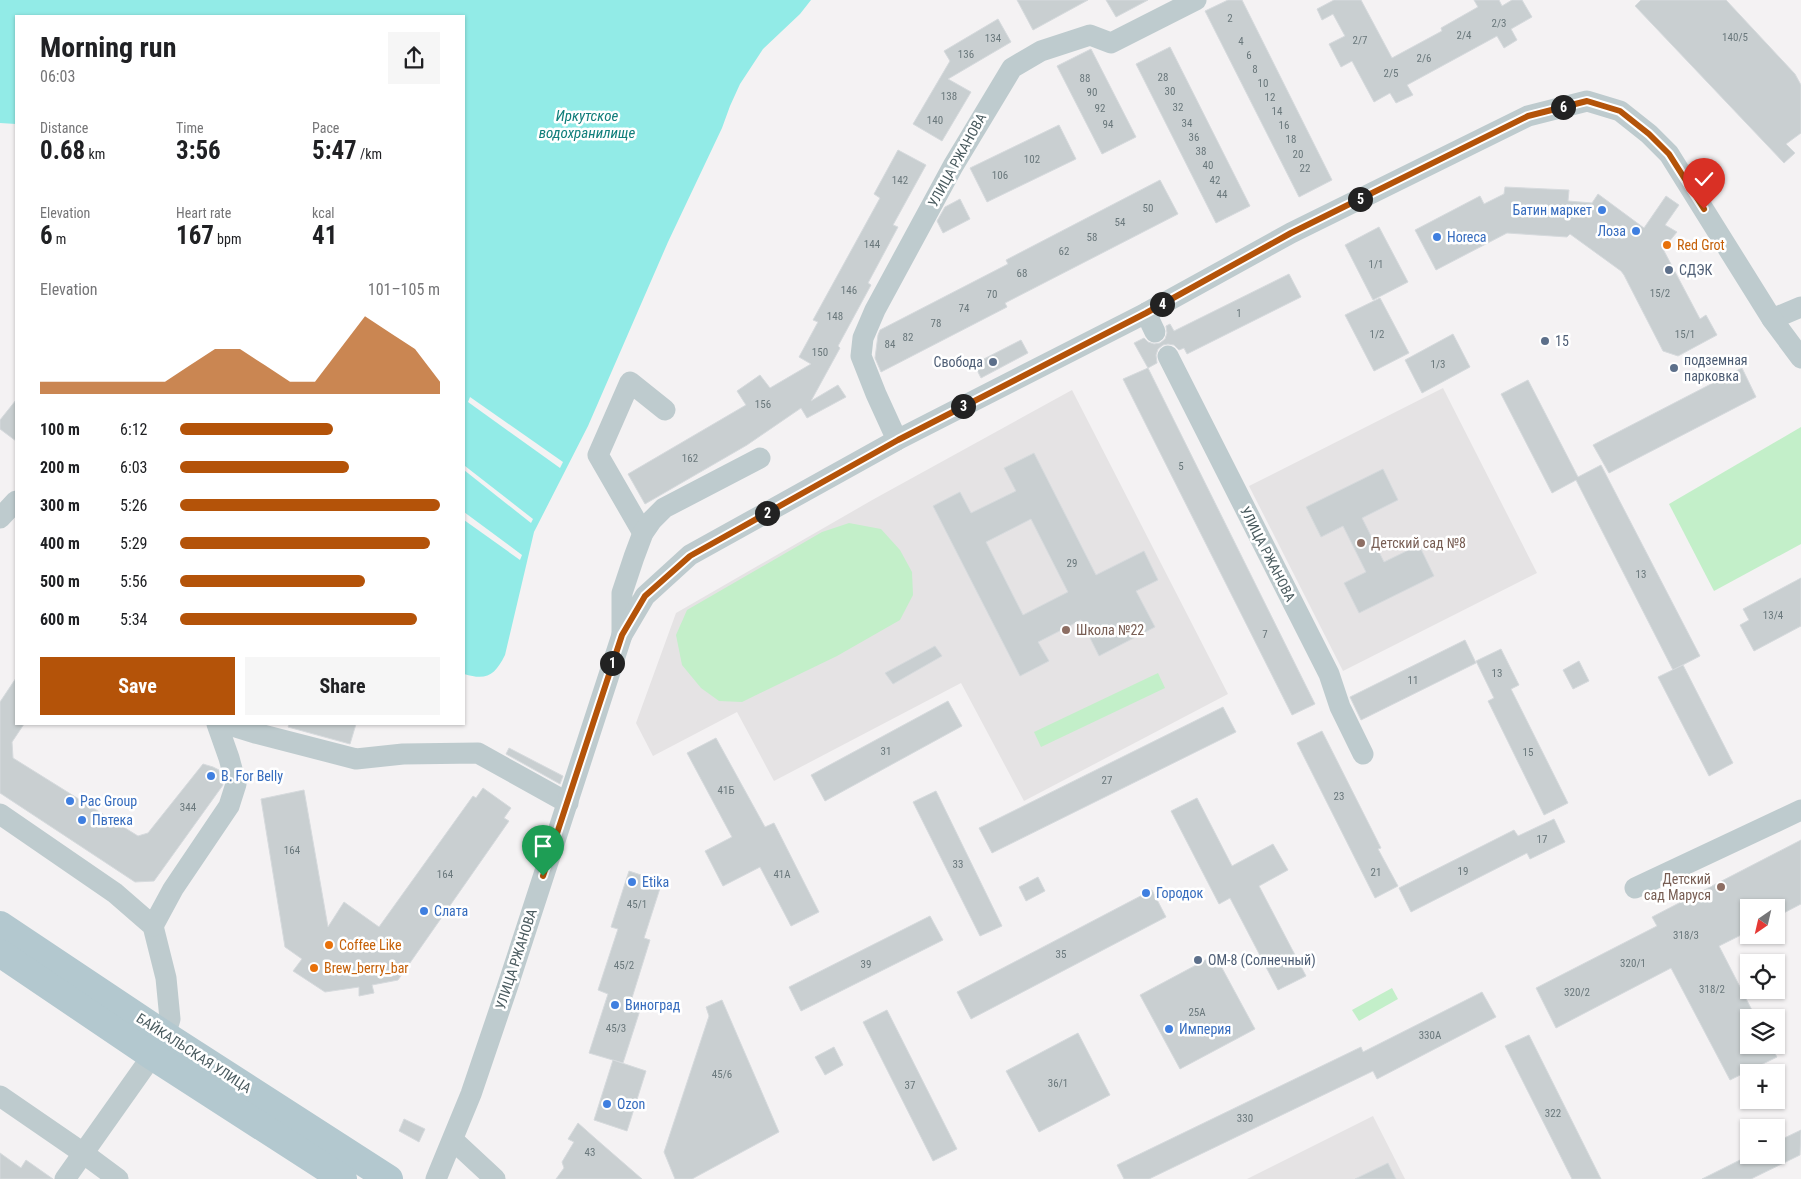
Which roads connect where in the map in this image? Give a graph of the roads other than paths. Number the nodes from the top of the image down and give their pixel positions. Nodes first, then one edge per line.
1 (1196, 0) edge
2 (1801, 307) edge
3 (1146, 313) junction
4 (1772, 319) junction
5 (1155, 332) dead end
6 (1168, 356) dead end
7 (1801, 358) edge
8 (665, 410) dead end
9 (898, 440) junction
10 (760, 458) dead end
11 (15, 502) edge
12 (0, 518) edge
13 (643, 533) junction
14 (622, 635) junction
15 (217, 725) edge
16 (229, 725) edge
17 (1363, 754) dead end
18 (568, 803) junction
19 (1801, 810) edge
20 (0, 814) edge
21 (1635, 888) dead end
22 (0, 925) edge
23 (153, 926) junction
24 (0, 953) edge
25 (159, 1045) junction
26 (0, 1096) edge
27 (453, 1140) junction
28 (83, 1153) junction
29 (64, 1179) edge
30 (118, 1179) edge
31 (343, 1179) edge
32 (390, 1179) edge
33 (436, 1179) edge
34 (495, 1179) edge

1 - 9 street, УЛИЦА РЖАНОВА
2 - 4 street
3 - 4 street, УЛИЦА РЖАНОВА
3 - 5 street
3 - 9 street, УЛИЦА РЖАНОВА
4 - 7 street, УЛИЦА РЖАНОВА
6 - 17 street, УЛИЦА РЖАНОВА
8 - 13 street
9 - 14 street, УЛИЦА РЖАНОВА
10 - 13 street
11 - 12 street
13 - 14 street
14 - 18 street, УЛИЦА РЖАНОВА
15 - 23 street
16 - 18 street
18 - 27 street, УЛИЦА РЖАНОВА
19 - 21 street
20 - 23 street
22 - 25 main road, БАЙКАЛЬСКАЯ УЛИЦА
23 - 25 street
24 - 25 main road, БАЙКАЛЬСКАЯ УЛИЦА
25 - 28 street
25 - 31 main road, БАЙКАЛЬСКАЯ УЛИЦА
25 - 32 main road, БАЙКАЛЬСКАЯ УЛИЦА
26 - 28 street
27 - 33 street, УЛИЦА РЖАНОВА
27 - 34 street
28 - 29 street
28 - 30 street

